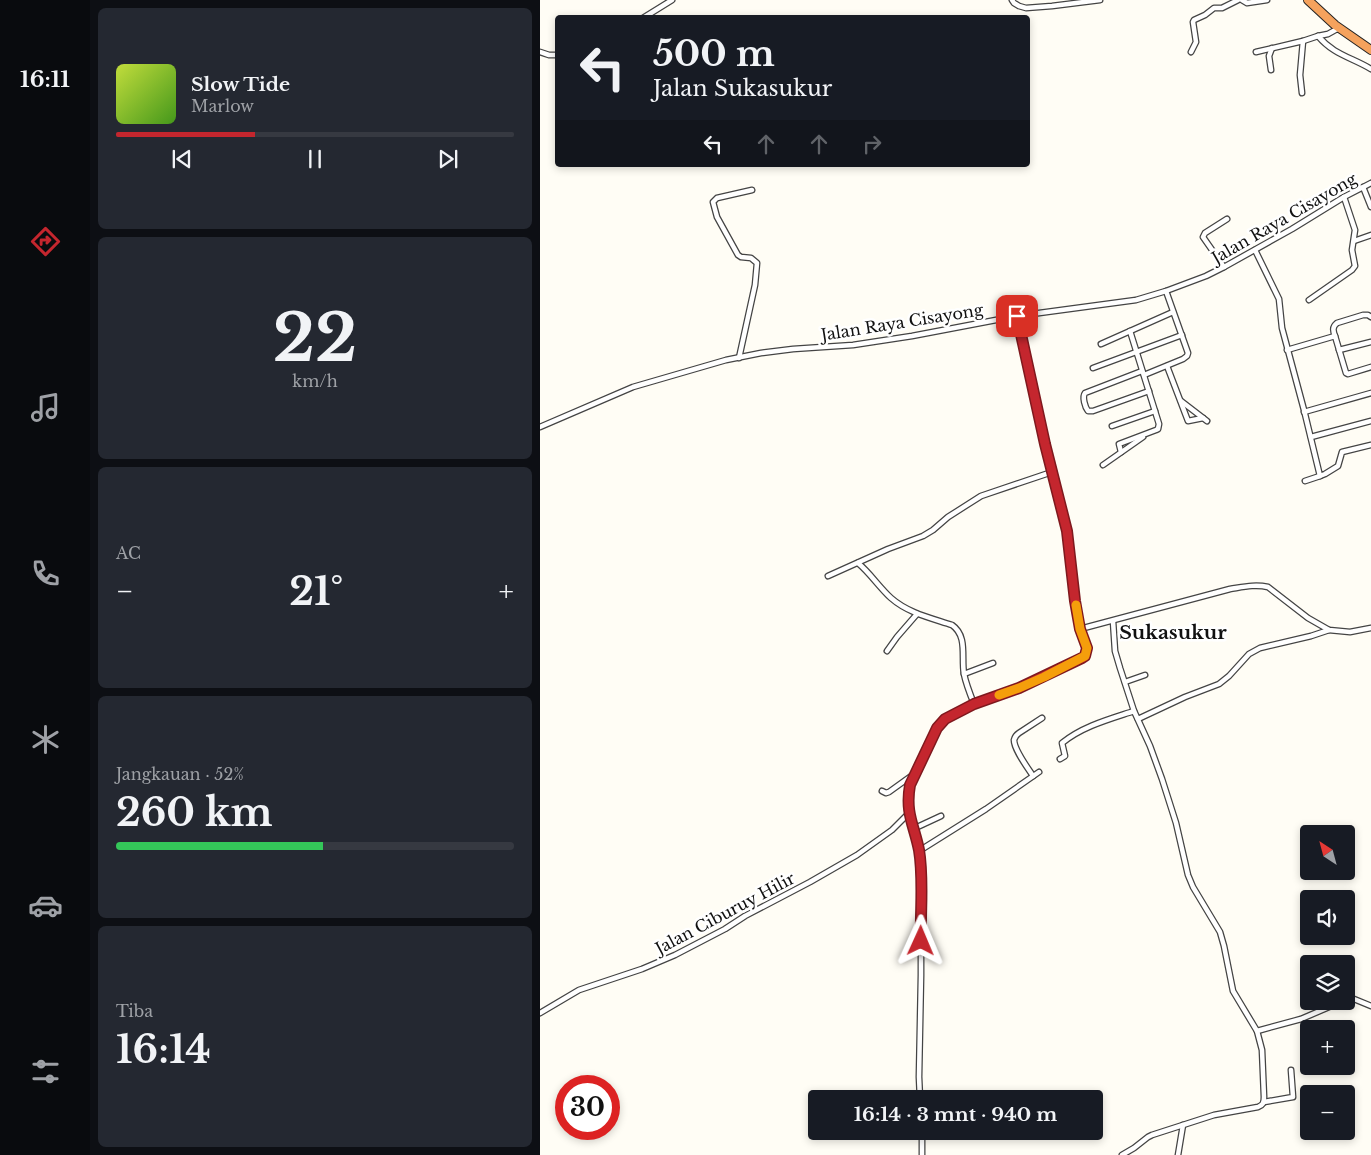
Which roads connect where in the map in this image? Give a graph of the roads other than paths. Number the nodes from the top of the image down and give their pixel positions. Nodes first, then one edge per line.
1 (672, 0) edge
2 (1012, 0) edge
3 (1100, 0) edge
4 (1238, 0) edge
5 (1242, 0) edge
6 (1267, 0) edge
7 (1308, 0) edge
8 (648, 15) edge
9 (1341, 30) junction
10 (1318, 36) junction
11 (1303, 41) junction
12 (1272, 48) junction
13 (1371, 50) edge
14 (540, 52) edge
15 (1191, 52) dead end
16 (1256, 52) dead end
17 (555, 55) edge
18 (1271, 70) dead end
19 (1371, 70) edge
20 (1302, 93) dead end
21 (1371, 183) edge
22 (1363, 187) junction
23 (752, 190) dead end
24 (1344, 197) junction
25 (1371, 207) edge
26 (1227, 219) dead end
27 (1371, 235) edge
28 (1354, 241) junction
29 (1255, 250) junction
30 (1224, 267) junction
31 (1166, 291) junction
32 (1309, 300) dead end
33 (1173, 312) junction
34 (1017, 316) junction
35 (1371, 317) edge
36 (1130, 331) junction
37 (1182, 335) junction
38 (1335, 336) junction
39 (1371, 342) edge
40 (1101, 344) dead end
41 (1287, 350) junction
42 (1339, 350) junction
43 (1136, 352) junction
44 (739, 358) junction
45 (1167, 366) junction
46 (1093, 368) dead end
47 (1371, 368) edge
48 (1143, 373) junction
49 (1149, 391) junction
50 (1371, 393) edge
51 (1180, 400) junction
52 (1155, 411) junction
53 (1304, 412) junction
54 (1371, 421) edge
55 (1112, 426) dead end
56 (540, 427) edge
57 (1311, 437) junction
58 (1371, 445) edge
59 (1102, 465) dead end
60 (1052, 472) junction
61 (1320, 476) junction
62 (1305, 481) dead end
63 (858, 563) junction
64 (828, 576) dead end
65 (918, 614) junction
66 (1113, 620) junction
67 (1371, 628) edge
68 (1080, 629) junction
69 (1329, 630) junction
70 (887, 651) dead end
71 (993, 663) dead end
72 (964, 674) junction
73 (1145, 675) dead end
74 (1125, 682) junction
75 (974, 704) junction
76 (1134, 711) junction
77 (1042, 718) dead end
78 (1138, 719) junction
79 (1060, 759) dead end
80 (916, 772) junction
81 (1039, 772) dead end
82 (1033, 776) junction
83 (882, 791) dead end
84 (909, 813) junction
85 (941, 816) dead end
86 (913, 830) junction
87 (919, 851) junction
88 (1355, 999) edge
89 (1371, 1006) edge
90 (1322, 1010) edge
91 (540, 1014) edge
92 (1257, 1032) junction
93 (1291, 1070) dead end
94 (920, 1090) edge
95 (1264, 1102) junction
96 (1183, 1125) junction
97 (922, 1140) edge
98 (922, 1155) edge
99 (1122, 1155) edge
100 (1178, 1155) edge

1 - 8 street
2 - 3 street
4 - 15 street
5 - 6 street
7 - 9 highway
9 - 10 street
9 - 13 highway
10 - 11 street
10 - 19 street
11 - 12 street
11 - 20 street
12 - 16 street
12 - 18 street
14 - 17 street
21 - 22 street, Jalan Raya Cisayong
22 - 24 street, Jalan Raya Cisayong
22 - 25 street
23 - 44 street
24 - 28 street
24 - 29 street, Jalan Raya Cisayong
26 - 30 street
27 - 28 street
28 - 32 street
29 - 30 street, Jalan Raya Cisayong
29 - 41 street
30 - 31 street, Jalan Raya Cisayong
31 - 33 street
31 - 34 street, Jalan Raya Cisayong
33 - 36 street
33 - 37 street
34 - 44 street, Jalan Raya Cisayong
34 - 60 street
35 - 38 street
36 - 40 street
36 - 43 street
37 - 43 street
37 - 45 street
38 - 41 street
38 - 42 street
39 - 42 street
41 - 53 street
42 - 47 street
43 - 46 street
43 - 48 street
44 - 56 street, Jalan Raya Cisayong
45 - 48 street
45 - 51 street
48 - 49 street
48 - 49 street
49 - 52 street
50 - 53 street
51 - 51 street
52 - 55 street
52 - 59 street
53 - 57 street
54 - 57 street
57 - 61 street
58 - 61 street
60 - 63 street
60 - 68 street
61 - 62 street
63 - 64 street
63 - 65 street
65 - 70 street
65 - 72 street
66 - 68 street
66 - 69 street
66 - 74 street
67 - 69 street
68 - 75 street
69 - 78 street
71 - 72 street
72 - 75 street
73 - 74 street
74 - 76 street
75 - 80 street
76 - 78 street
76 - 79 street
77 - 82 street
78 - 92 street
80 - 83 street
80 - 84 street
81 - 82 street
82 - 87 street
84 - 86 street
84 - 91 street, Jalan Ciburuy Hilir
85 - 86 street
86 - 87 street
87 - 94 street
88 - 89 street
90 - 92 street
92 - 95 street
93 - 95 street
95 - 96 street
96 - 99 street
96 - 100 street
97 - 98 street

